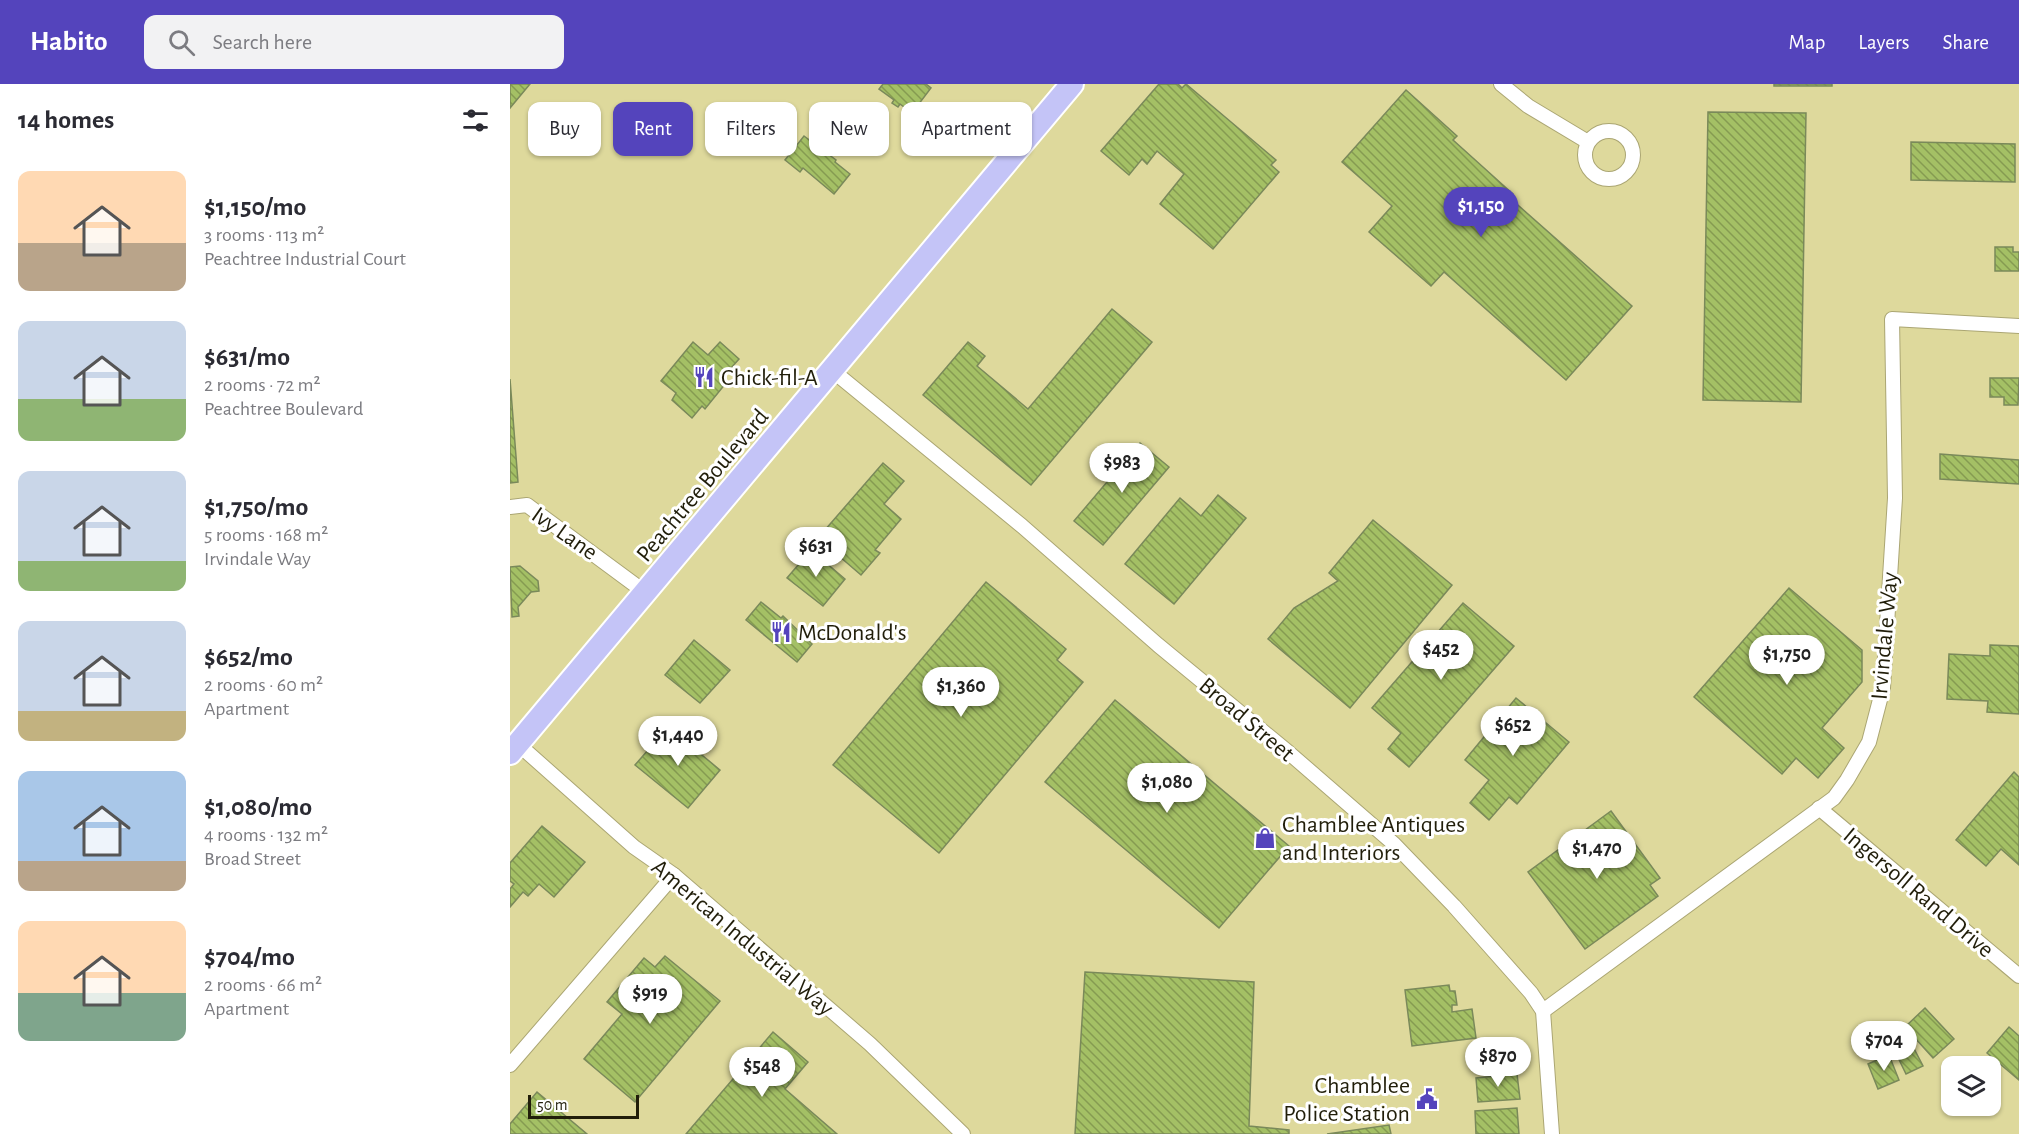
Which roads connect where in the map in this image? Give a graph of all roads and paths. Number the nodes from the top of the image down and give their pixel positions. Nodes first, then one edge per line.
1 (1072, 84) edge
2 (1501, 84) edge
3 (1588, 142) dead end
4 (2019, 326) edge
5 (833, 371) junction
6 (510, 507) edge
7 (646, 593) junction
8 (514, 748) edge
9 (1819, 808) junction
10 (674, 875) junction
11 (2019, 976) edge
12 (1542, 1011) junction
13 (510, 1065) edge
14 (963, 1134) edge
15 (1552, 1134) edge

1 - 5 highway, Peachtree Boulevard
2 - 3 street
4 - 9 street, Irvindale Way
5 - 7 highway, Peachtree Boulevard
5 - 12 street, Broad Street
6 - 7 street, Ivy Lane
7 - 8 highway, Peachtree Boulevard
8 - 10 street, American Industrial Way
9 - 11 street, Ingersoll Rand Drive
9 - 12 street, Irvindale Way
10 - 13 street
10 - 14 street, American Industrial Way
12 - 15 street, Broad Street

